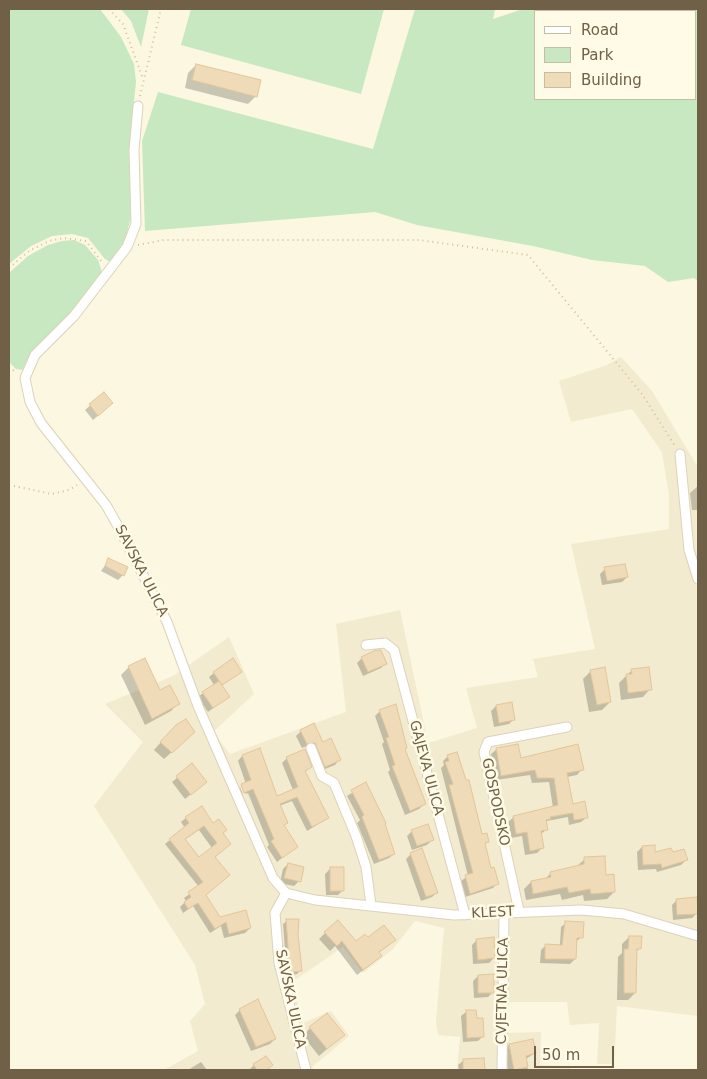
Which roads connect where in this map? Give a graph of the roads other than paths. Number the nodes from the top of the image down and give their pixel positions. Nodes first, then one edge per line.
1 (138, 106) road end
2 (680, 454) road end
3 (698, 579) edge
4 (366, 645) dead end
5 (567, 727) dead end
6 (311, 748) dead end
7 (286, 893) junction
8 (371, 905) junction
9 (504, 912) junction
10 (519, 912) junction
11 (465, 915) junction
12 (698, 936) edge
13 (306, 1070) edge
14 (502, 1070) edge

1 - 7 street, SAVSKA ULICA
2 - 3 street
4 - 11 street, GAJEVA ULICA
5 - 10 street, GOSPODSKO
6 - 8 street
7 - 8 street, KLEST
7 - 13 street, SAVSKA ULICA
8 - 11 street, KLEST
9 - 10 street, KLEST
9 - 11 street, KLEST
9 - 14 street, CVJETNA ULICA
10 - 12 street, KLEST

